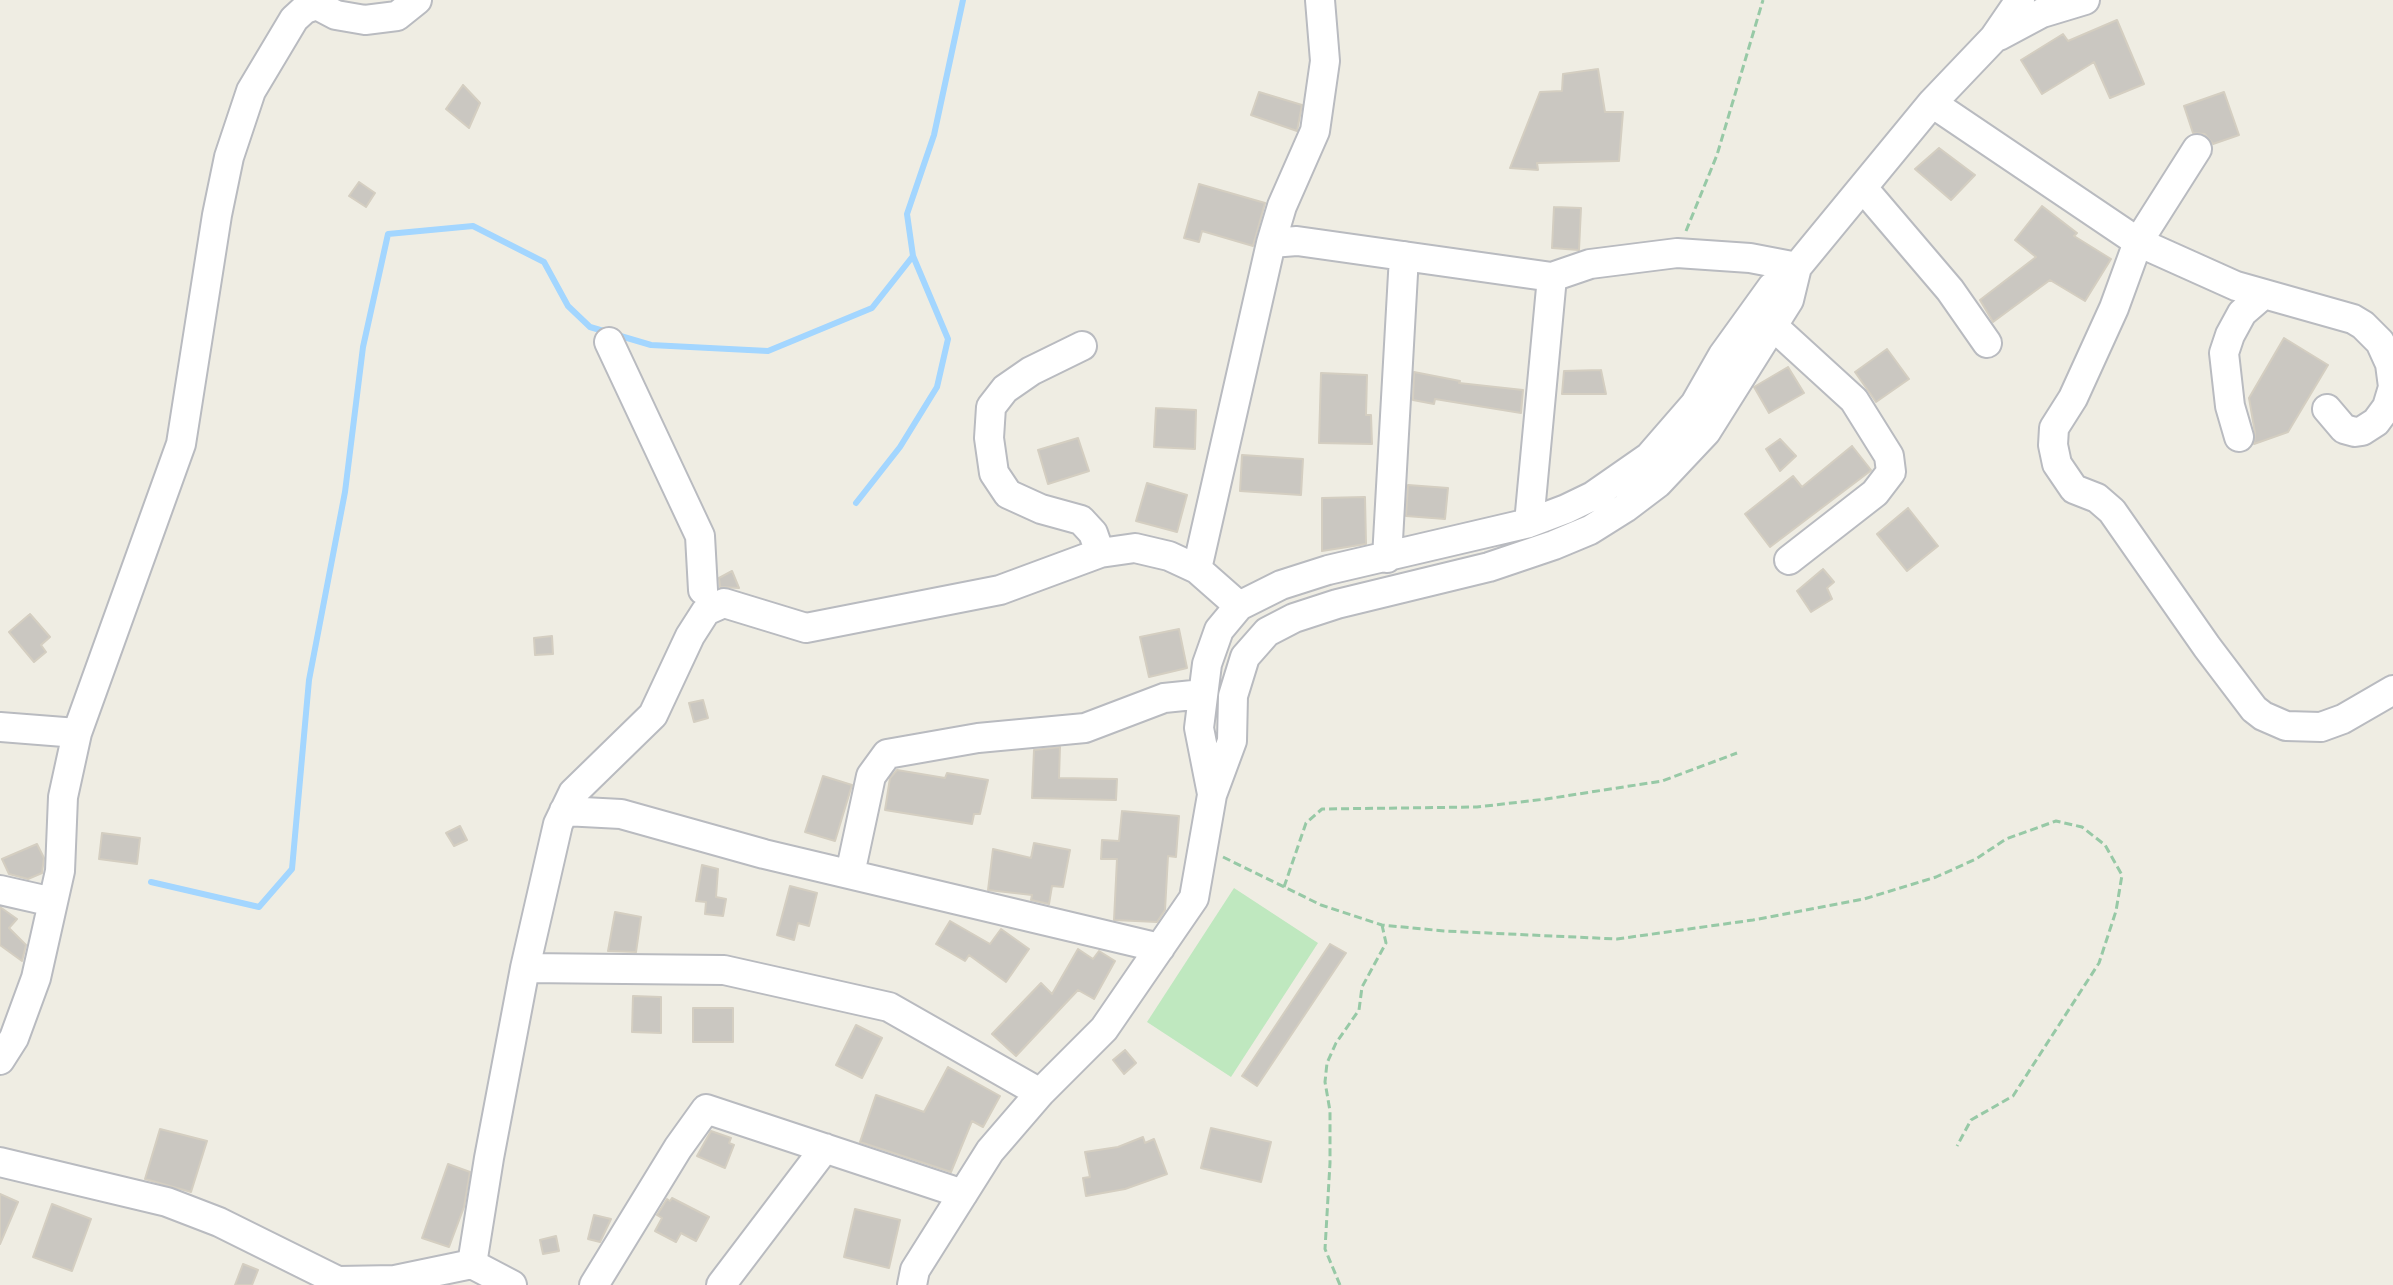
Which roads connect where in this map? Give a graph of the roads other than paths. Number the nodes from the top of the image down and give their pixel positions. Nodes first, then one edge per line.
1 (417, 0) edge
2 (1320, 0) edge
3 (2020, 0) edge
4 (2085, 0) edge
5 (1994, 38) junction
6 (1932, 103) junction
7 (2197, 149) dead end
8 (1863, 188) junction
9 (2138, 242) junction
10 (1271, 243) junction
11 (1404, 256) junction
12 (1797, 267) junction
13 (1552, 277) junction
14 (2264, 294) junction
15 (1763, 319) junction
16 (609, 342) dead end
17 (1987, 343) dead end
18 (1082, 346) dead end
19 (2327, 409) dead end
20 (2239, 437) dead end
21 (1529, 523) junction
22 (1100, 553) junction
23 (1387, 558) junction
24 (1789, 560) dead end
25 (1197, 569) junction
26 (711, 601) junction
27 (1239, 606) junction
28 (2393, 690) edge
29 (1203, 694) junction
30 (0, 727) edge
31 (77, 733) junction
32 (1212, 795) junction
33 (564, 811) junction
34 (850, 874) junction
35 (0, 890) edge
36 (53, 902) junction
37 (1160, 948) junction
38 (525, 968) junction
39 (0, 1060) edge
40 (1040, 1093) junction
41 (825, 1148) junction
42 (0, 1162) edge
43 (963, 1194) junction
44 (472, 1264) junction
45 (337, 1283) edge
46 (512, 1285) edge
47 (594, 1285) edge
48 (721, 1285) edge
49 (912, 1285) edge

1 - 31 street
2 - 10 street
3 - 5 street
4 - 5 street
5 - 6 street
6 - 8 street
6 - 9 street
7 - 9 street
8 - 12 street
8 - 17 street
9 - 14 street
9 - 28 street
10 - 11 street
10 - 25 street
11 - 13 street
11 - 23 street
12 - 13 street
12 - 15 street
13 - 21 street
14 - 19 street
14 - 20 street
15 - 21 street
15 - 24 street
15 - 32 street
16 - 26 street
18 - 22 street
21 - 23 street
22 - 25 street
22 - 26 street
23 - 27 street
25 - 27 street
26 - 33 street
27 - 29 street
29 - 32 street
29 - 34 street
30 - 31 street
31 - 36 street
32 - 37 street
33 - 34 street
33 - 38 street
34 - 37 street
35 - 36 street
36 - 39 street
37 - 40 street
38 - 40 street
38 - 44 street
40 - 43 street
41 - 43 street
41 - 47 street
41 - 48 street
42 - 45 street
43 - 49 street
44 - 45 street
44 - 46 street

